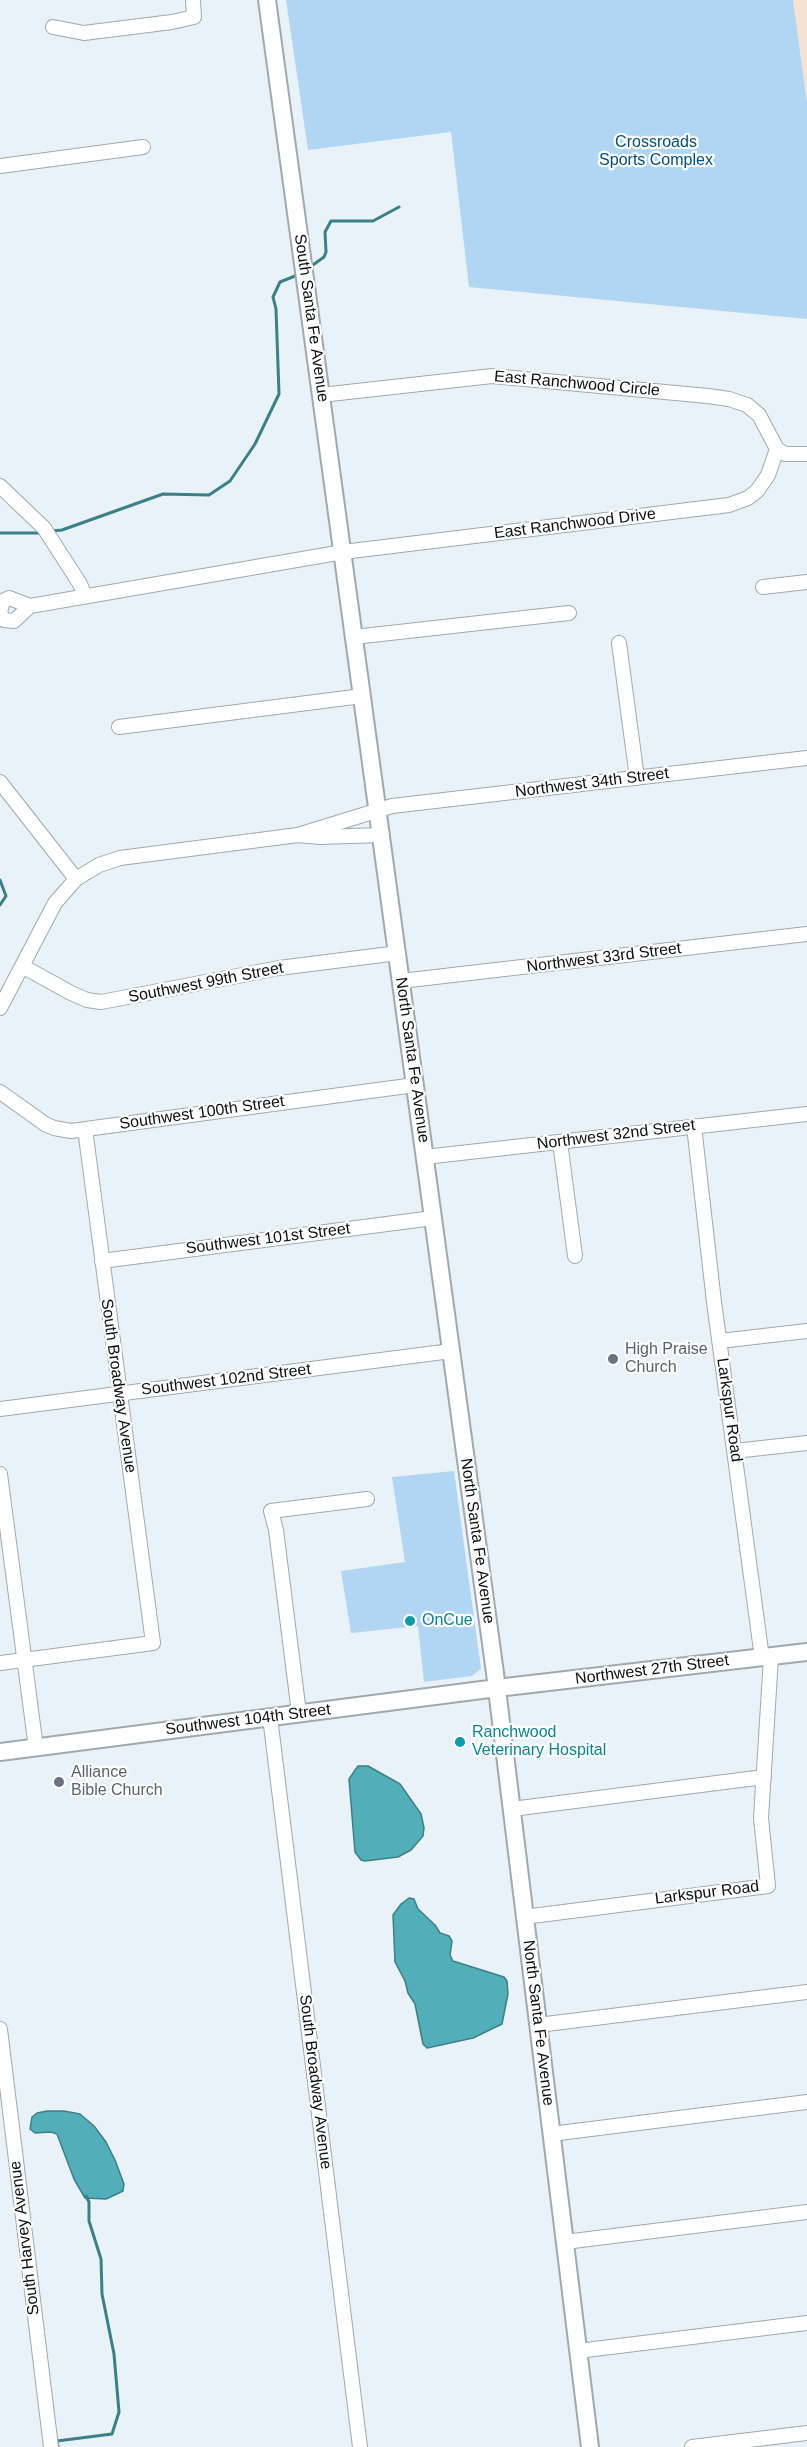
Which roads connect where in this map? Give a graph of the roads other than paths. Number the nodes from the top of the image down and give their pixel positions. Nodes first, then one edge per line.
1 (193, 0) edge
2 (267, 0) edge
3 (52, 27) dead end
4 (143, 147) dead end
5 (0, 166) edge
6 (321, 395) junction
7 (777, 449) junction
8 (807, 454) edge
9 (0, 486) edge
10 (343, 552) junction
11 (807, 582) edge
12 (763, 587) dead end
13 (85, 596) junction
14 (0, 612) edge
15 (569, 613) dead end
16 (354, 637) junction
17 (619, 643) dead end
18 (362, 696) junction
19 (119, 727) dead end
20 (807, 758) edge
21 (637, 778) junction
22 (0, 782) edge
23 (378, 811) junction
24 (298, 835) junction
25 (382, 835) junction
26 (76, 879) junction
27 (807, 934) edge
28 (398, 953) junction
29 (22, 966) junction
30 (401, 981) junction
31 (0, 1008) edge
32 (415, 1085) junction
33 (0, 1092) edge
34 (807, 1114) edge
35 (694, 1126) junction
36 (85, 1130) junction
37 (560, 1142) junction
38 (425, 1157) junction
39 (433, 1218) junction
40 (575, 1256) dead end
41 (102, 1261) junction
42 (807, 1331) edge
43 (720, 1341) junction
44 (451, 1351) junction
45 (120, 1394) junction
46 (0, 1409) edge
47 (807, 1443) edge
48 (735, 1451) junction
49 (0, 1474) edge
50 (367, 1499) dead end
51 (807, 1653) edge
52 (766, 1657) junction
53 (24, 1660) junction
54 (0, 1664) edge
55 (497, 1688) junction
56 (299, 1713) junction
57 (270, 1717) junction
58 (36, 1748) junction
59 (0, 1752) edge
60 (764, 1777) junction
61 (512, 1809) junction
62 (524, 1917) junction
63 (807, 1992) edge
64 (538, 2025) junction
65 (0, 2029) edge
66 (807, 2102) edge
67 (551, 2134) junction
68 (807, 2212) edge
69 (565, 2242) junction
70 (807, 2323) edge
71 (578, 2351) junction
72 (807, 2433) edge
73 (51, 2447) edge
74 (360, 2447) edge
75 (590, 2447) edge
76 (692, 2447) edge

1 - 3 street
2 - 6 main road, South Santa Fe Avenue
4 - 5 street
6 - 7 street, East Ranchwood Circle
6 - 10 main road, South Santa Fe Avenue
7 - 8 street
7 - 10 street, East Ranchwood Drive
9 - 13 street
10 - 13 street, East Ranchwood Drive
10 - 16 main road, South Santa Fe Avenue
11 - 12 street
13 - 14 street, East Ranchwood Drive
15 - 16 street
16 - 18 main road, North Santa Fe Avenue
17 - 21 street
18 - 19 street
18 - 23 main road, North Santa Fe Avenue
20 - 21 street, Northwest 34th Street
21 - 23 street, Northwest 34th Street
22 - 26 street
23 - 24 street, Northwest 34th Street
23 - 25 main road, North Santa Fe Avenue
24 - 25 street
24 - 26 street
25 - 28 main road, North Santa Fe Avenue
26 - 29 street
27 - 30 street, Northwest 33rd Street
28 - 29 street, Southwest 99th Street
28 - 30 main road, North Santa Fe Avenue
29 - 31 street
30 - 32 main road, North Santa Fe Avenue
32 - 36 street, Southwest 100th Street
32 - 38 main road, North Santa Fe Avenue
33 - 36 street, Southwest 100th Street
34 - 35 street, Northwest 32nd Street
35 - 37 street, Northwest 32nd Street
35 - 43 street, Larkspur Road
36 - 41 street, South Broadway Avenue
37 - 38 street, Northwest 32nd Street
37 - 40 street
38 - 39 main road, North Santa Fe Avenue
39 - 41 street, Southwest 101st Street
39 - 44 main road, North Santa Fe Avenue
41 - 45 street, South Broadway Avenue
42 - 43 street
43 - 48 street, Larkspur Road
44 - 45 street, Southwest 102nd Street
44 - 55 main road, North Santa Fe Avenue
45 - 46 street, Southwest 102nd Street
45 - 53 street, South Broadway Avenue
47 - 48 street
48 - 52 street, Larkspur Road
49 - 53 street
50 - 56 street
51 - 52 main road, Northwest 27th Street
52 - 55 main road, Northwest 27th Street
52 - 60 street, Larkspur Road
53 - 54 street
53 - 58 street
55 - 56 main road, Southwest 104th Street
55 - 61 main road, North Santa Fe Avenue
56 - 57 main road, Southwest 104th Street
57 - 58 main road, Southwest 104th Street
57 - 74 street, South Broadway Avenue
58 - 59 main road, Southwest 104th Street
60 - 61 street
60 - 62 street, Larkspur Road
61 - 62 main road, North Santa Fe Avenue
62 - 64 main road, North Santa Fe Avenue
63 - 64 street
64 - 67 main road, North Santa Fe Avenue
65 - 73 street, South Harvey Avenue
66 - 67 street
67 - 69 main road, North Santa Fe Avenue
68 - 69 street
69 - 71 main road, North Santa Fe Avenue
70 - 71 street
71 - 75 main road, North Santa Fe Avenue
72 - 76 street

